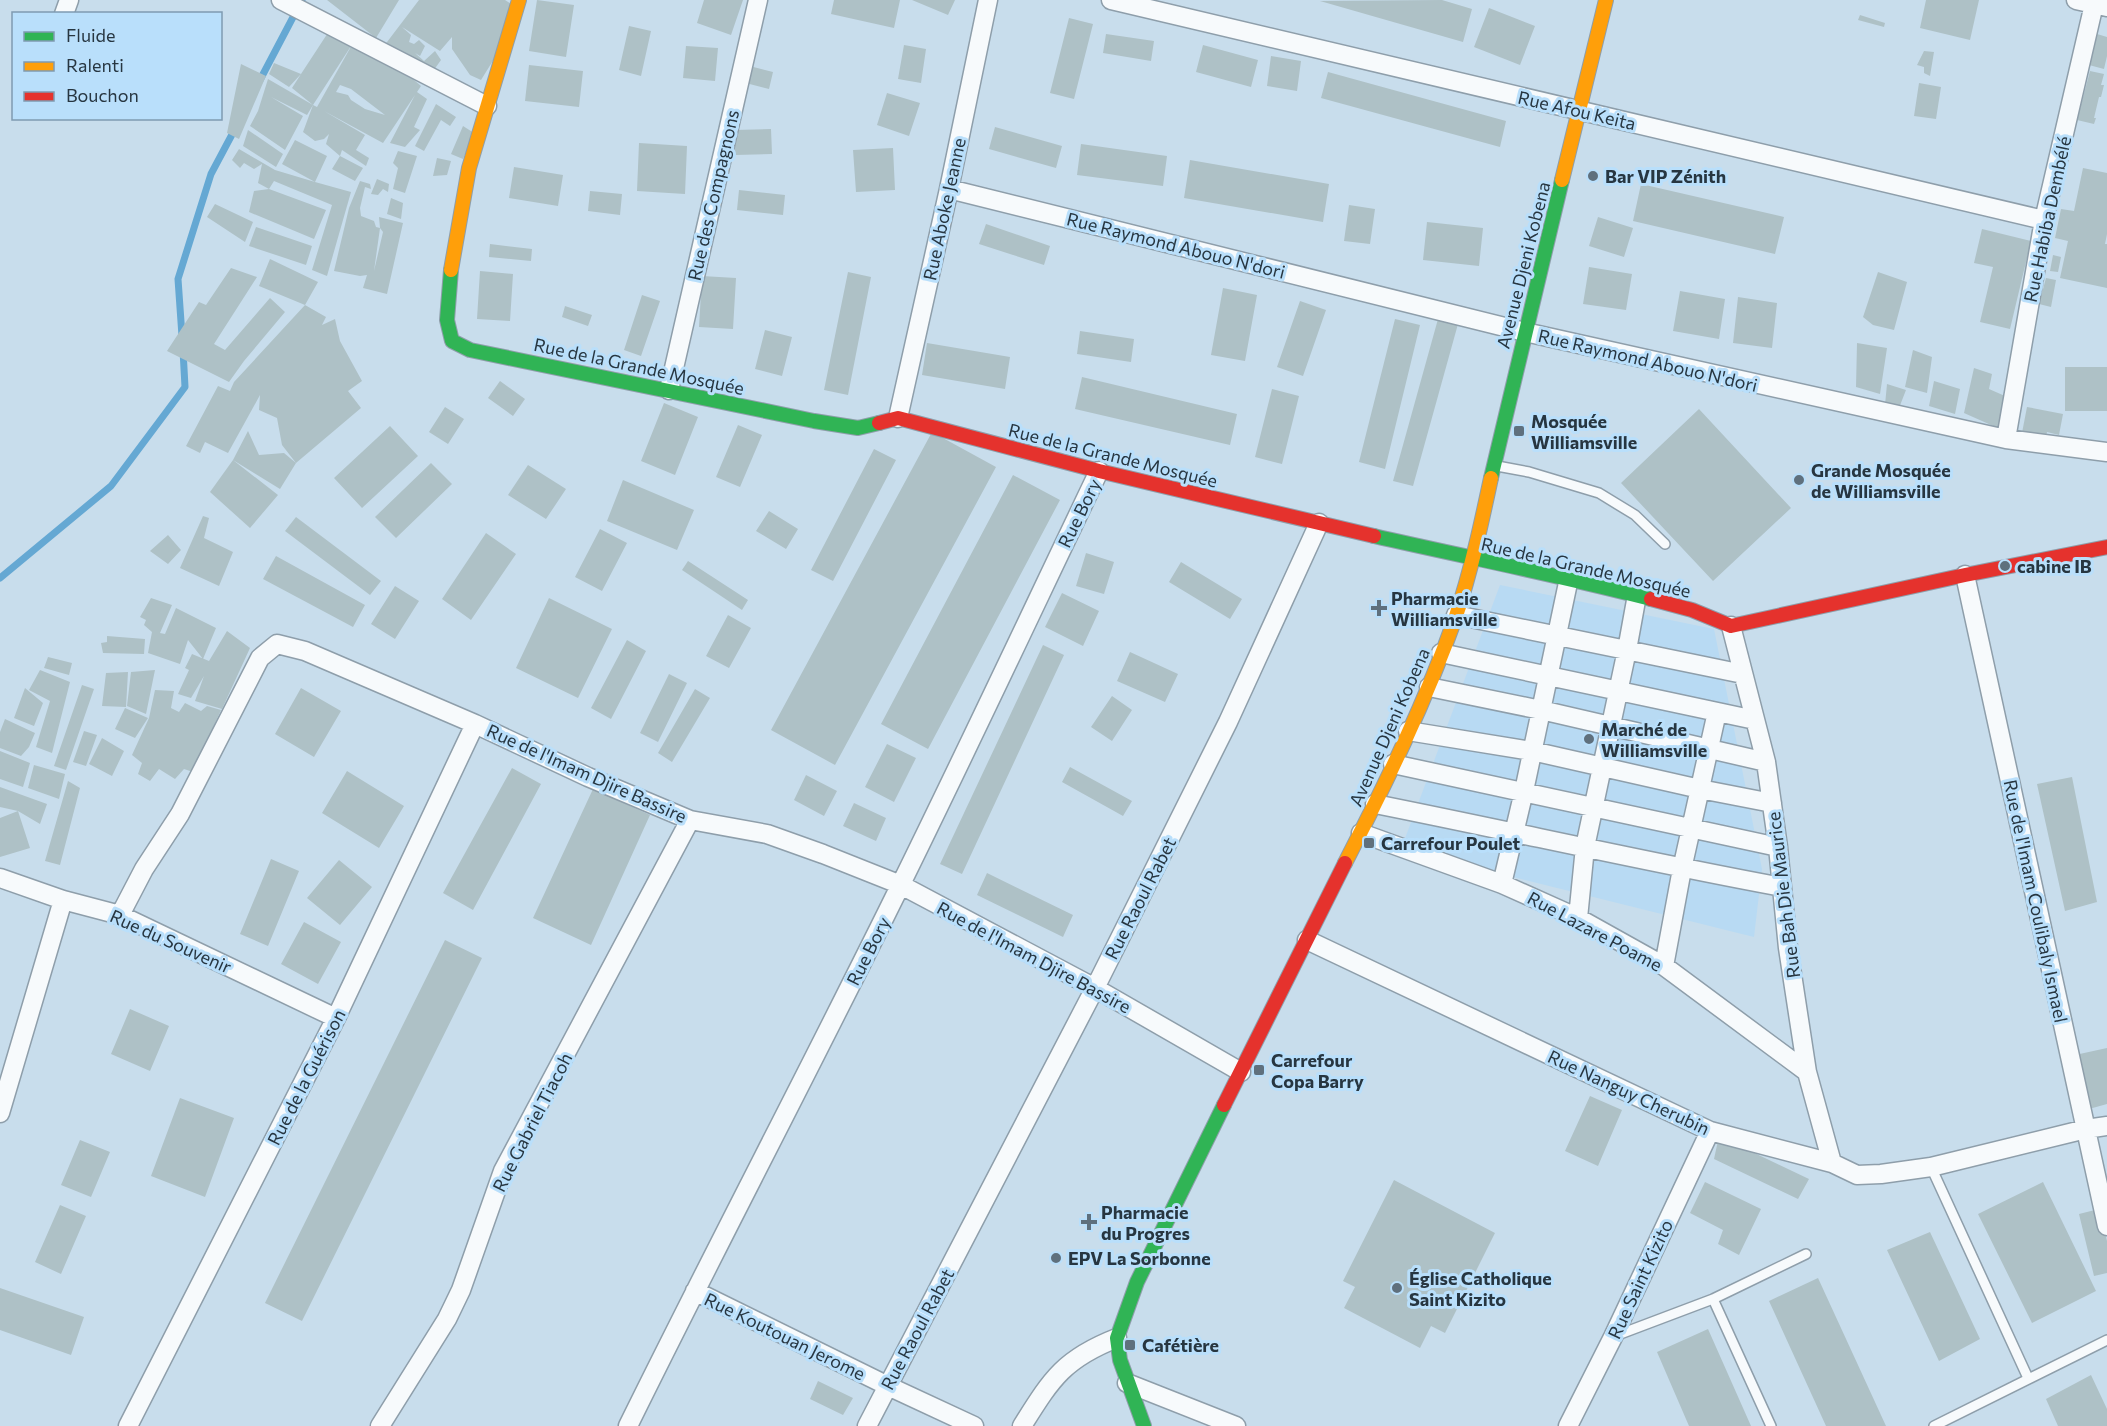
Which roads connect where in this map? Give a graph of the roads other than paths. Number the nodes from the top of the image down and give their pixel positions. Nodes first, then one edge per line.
1 (281, 0) edge
2 (519, 0) edge
3 (758, 0) edge
4 (988, 0) edge
5 (1111, 0) edge
6 (1606, 0) edge
7 (2093, 3) edge
8 (487, 106) junction
9 (1580, 111) junction
10 (949, 189) junction
11 (2044, 220) junction
12 (1525, 332) junction
13 (669, 390) junction
14 (898, 418) junction
15 (2006, 439) junction
16 (2107, 452) edge
17 (1494, 466) junction
18 (1100, 471) junction
19 (1319, 523) junction
20 (1665, 544) dead end
21 (2107, 547) edge
22 (1473, 559) junction
23 (1965, 575) junction
24 (1569, 578) junction
25 (1637, 595) junction
26 (1456, 615) junction
27 (1731, 626) junction
28 (1558, 635) junction
29 (1628, 650) junction
30 (1442, 653) junction
31 (1743, 674) junction
32 (1549, 675) junction
33 (1429, 687) junction
34 (1619, 690) junction
35 (1541, 710) junction
36 (1717, 712) junction
37 (1755, 720) junction
38 (475, 724) junction
39 (1611, 726) junction
40 (1408, 731) junction
41 (1709, 748) junction
42 (1532, 751) junction
43 (1766, 762) junction
44 (1393, 764) junction
45 (1602, 767) junction
46 (1700, 789) junction
47 (1524, 791) junction
48 (1772, 803) junction
49 (1375, 804) junction
50 (1593, 807) junction
51 (690, 820) junction
52 (1691, 829) junction
53 (1515, 831) junction
54 (1361, 833) junction
55 (1585, 847) junction
56 (1778, 847) junction
57 (1682, 869) junction
58 (0, 878) edge
59 (1502, 884) junction
60 (901, 885) junction
61 (1782, 887) junction
62 (63, 900) junction
63 (120, 915) junction
64 (1578, 918) junction
65 (1307, 940) junction
66 (1664, 966) junction
67 (1095, 988) junction
68 (336, 1018) junction
69 (1241, 1072) junction
70 (1807, 1072) junction
71 (0, 1113) edge
72 (2107, 1126) edge
73 (2086, 1129) junction
74 (1710, 1131) junction
75 (1832, 1163) junction
76 (1930, 1167) junction
77 (2107, 1226) edge
78 (1806, 1254) dead end
79 (695, 1291) junction
80 (1713, 1299) junction
81 (1613, 1337) junction
82 (1117, 1338) junction
83 (2107, 1340) edge
84 (2028, 1378) junction
85 (1127, 1383) junction
86 (888, 1386) junction
87 (128, 1426) edge
88 (380, 1426) edge
89 (628, 1426) edge
90 (867, 1426) edge
91 (974, 1426) edge
92 (1022, 1426) edge
93 (1144, 1426) edge
94 (1236, 1426) edge
95 (1568, 1426) edge
96 (1772, 1426) edge
97 (1934, 1426) edge

1 - 8 street
2 - 8 street, Rue de la Grande Mosquée
3 - 13 street, Rue des Compagnons
4 - 10 street, Rue Aboke Jeanne
5 - 9 street, Rue Afou Keita
6 - 9 street, Avenue Djeni Kobena
7 - 11 street, Rue Habiba Dembélé
8 - 13 street, Rue de la Grande Mosquée
9 - 11 street, Rue Afou Keita
9 - 12 street, Avenue Djeni Kobena
10 - 12 street, Rue Raymond Abouo N'dori
10 - 14 street, Rue Aboke Jeanne
11 - 15 street, Rue Habiba Dembélé
12 - 15 street, Rue Raymond Abouo N'dori
12 - 17 street, Avenue Djeni Kobena
13 - 14 street, Rue de la Grande Mosquée
14 - 18 street, Rue de la Grande Mosquée
15 - 16 street, Rue Raymond Abouo N'dori
17 - 20 lane
17 - 22 street, Avenue Djeni Kobena
18 - 19 street, Rue de la Grande Mosquée
18 - 60 street, Rue Bory
19 - 22 street, Rue de la Grande Mosquée
19 - 67 street, Rue Raoul Rabet
21 - 23 street
22 - 24 street, Rue de la Grande Mosquée
22 - 26 street, Avenue Djeni Kobena
23 - 27 street
23 - 73 street, Rue de l'Imam Coulibaly Ismael
24 - 25 street, Rue de la Grande Mosquée
24 - 28 street
25 - 27 street, Rue de la Grande Mosquée
25 - 29 street
26 - 28 street
26 - 30 street, Avenue Djeni Kobena
27 - 31 street, Rue Bah Die Maurice
28 - 29 street
28 - 32 street
29 - 31 street
29 - 34 street
30 - 32 street
30 - 33 street, Avenue Djeni Kobena
31 - 37 street, Rue Bah Die Maurice
32 - 34 street
32 - 35 street
33 - 35 street
33 - 40 street, Avenue Djeni Kobena
34 - 36 street
34 - 39 street
35 - 39 street
35 - 42 street
36 - 37 street
36 - 41 street
37 - 43 street, Rue Bah Die Maurice
38 - 51 street, Rue de l'Imam Djire Bassire
38 - 63 street, Rue de l'Imam Djire Bassire
38 - 68 street, Rue de la Guérison
39 - 41 street
39 - 45 street
40 - 42 street
40 - 44 street, Avenue Djeni Kobena
41 - 43 street
41 - 46 street
42 - 45 street
42 - 47 street
43 - 48 street, Rue Bah Die Maurice
44 - 47 street
44 - 49 street, Avenue Djeni Kobena
45 - 46 street
45 - 50 street
46 - 48 street
46 - 52 street
47 - 50 street
47 - 53 street
48 - 56 street, Rue Bah Die Maurice
49 - 53 street
49 - 54 street, Avenue Djeni Kobena
50 - 52 street
50 - 55 street
51 - 60 street, Rue de l'Imam Djire Bassire
51 - 88 street, Rue Gabriel Tiacoh
52 - 56 street
52 - 57 street
53 - 55 street
53 - 59 street
54 - 59 street, Rue Lazare Poame
54 - 65 street, Avenue Djeni Kobena
55 - 57 street
55 - 64 street
56 - 61 street, Rue Bah Die Maurice
57 - 61 street
57 - 66 street
58 - 62 street, Rue du Souvenir
59 - 64 street, Rue Lazare Poame
60 - 67 street, Rue de l'Imam Djire Bassire
60 - 79 street, Rue Bory
61 - 70 street, Rue Bah Die Maurice
62 - 63 street, Rue du Souvenir
62 - 71 street
63 - 68 street, Rue du Souvenir
64 - 66 street, Rue Lazare Poame
65 - 69 street, Avenue Djeni Kobena
65 - 74 street, Rue Nanguy Cherubin
66 - 70 street, Rue Lazare Poame
67 - 69 street, Rue de l'Imam Djire Bassire
67 - 86 street, Rue Raoul Rabet
68 - 87 street, Rue de la Guérison
69 - 82 street, Avenue Djeni Kobena
70 - 75 street, Rue Bah Die Maurice
72 - 73 street, Rue Nanguy Cherubin
73 - 76 street, Rue Nanguy Cherubin
73 - 77 street, Rue de l'Imam Coulibaly Ismael
74 - 75 street, Rue Nanguy Cherubin
74 - 81 street, Rue Saint Kizito
75 - 76 street, Rue Nanguy Cherubin
76 - 84 lane
78 - 80 lane
79 - 86 street, Rue Koutouan Jerome
79 - 89 street, Rue Bory
80 - 81 lane
80 - 96 lane
81 - 95 street, Rue Saint Kizito
82 - 85 street, Avenue Djeni Kobena
82 - 92 street
83 - 84 lane
84 - 97 lane
85 - 93 street, Avenue Djeni Kobena
85 - 94 street
86 - 90 street, Rue Raoul Rabet
86 - 91 street, Rue Koutouan Jerome

